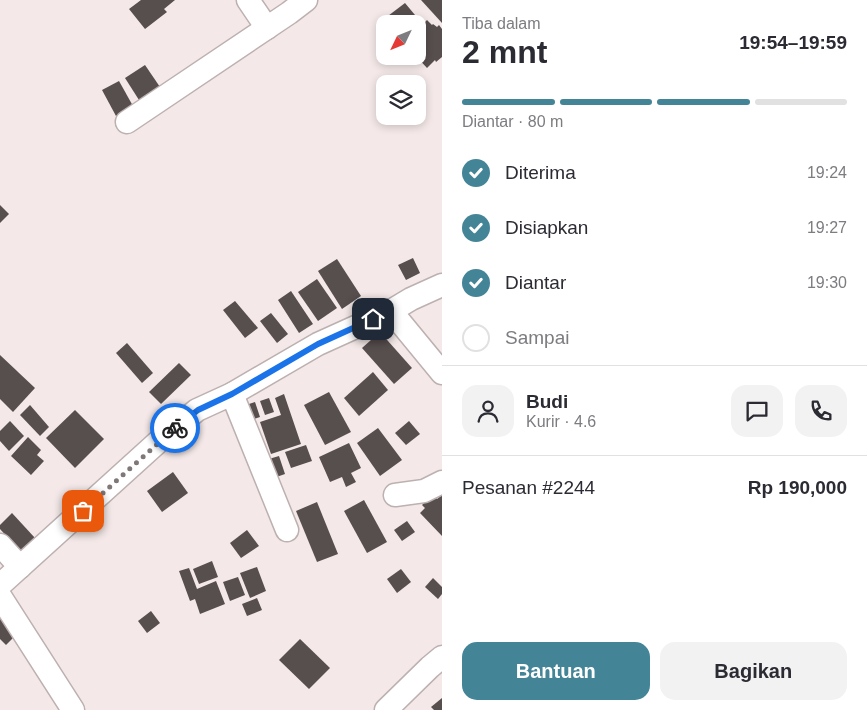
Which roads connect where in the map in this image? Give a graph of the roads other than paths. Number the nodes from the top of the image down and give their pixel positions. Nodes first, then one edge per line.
1 (248, 0) edge
2 (306, 0) edge
3 (267, 28) junction
4 (127, 122) dead end
5 (442, 285) edge
6 (391, 311) junction
7 (442, 373) edge
8 (232, 394) junction
9 (442, 482) edge
10 (395, 495) dead end
11 (288, 530) dead end
12 (0, 545) edge
13 (20, 566) junction
14 (0, 585) edge
15 (0, 596) edge
16 (442, 657) edge
17 (73, 710) edge
18 (386, 710) edge

1 - 3 street
2 - 3 street
3 - 4 street
5 - 6 street
6 - 7 street
6 - 8 street
8 - 11 street
8 - 13 street
9 - 10 street
12 - 13 street
13 - 14 street
15 - 17 street
16 - 18 street

